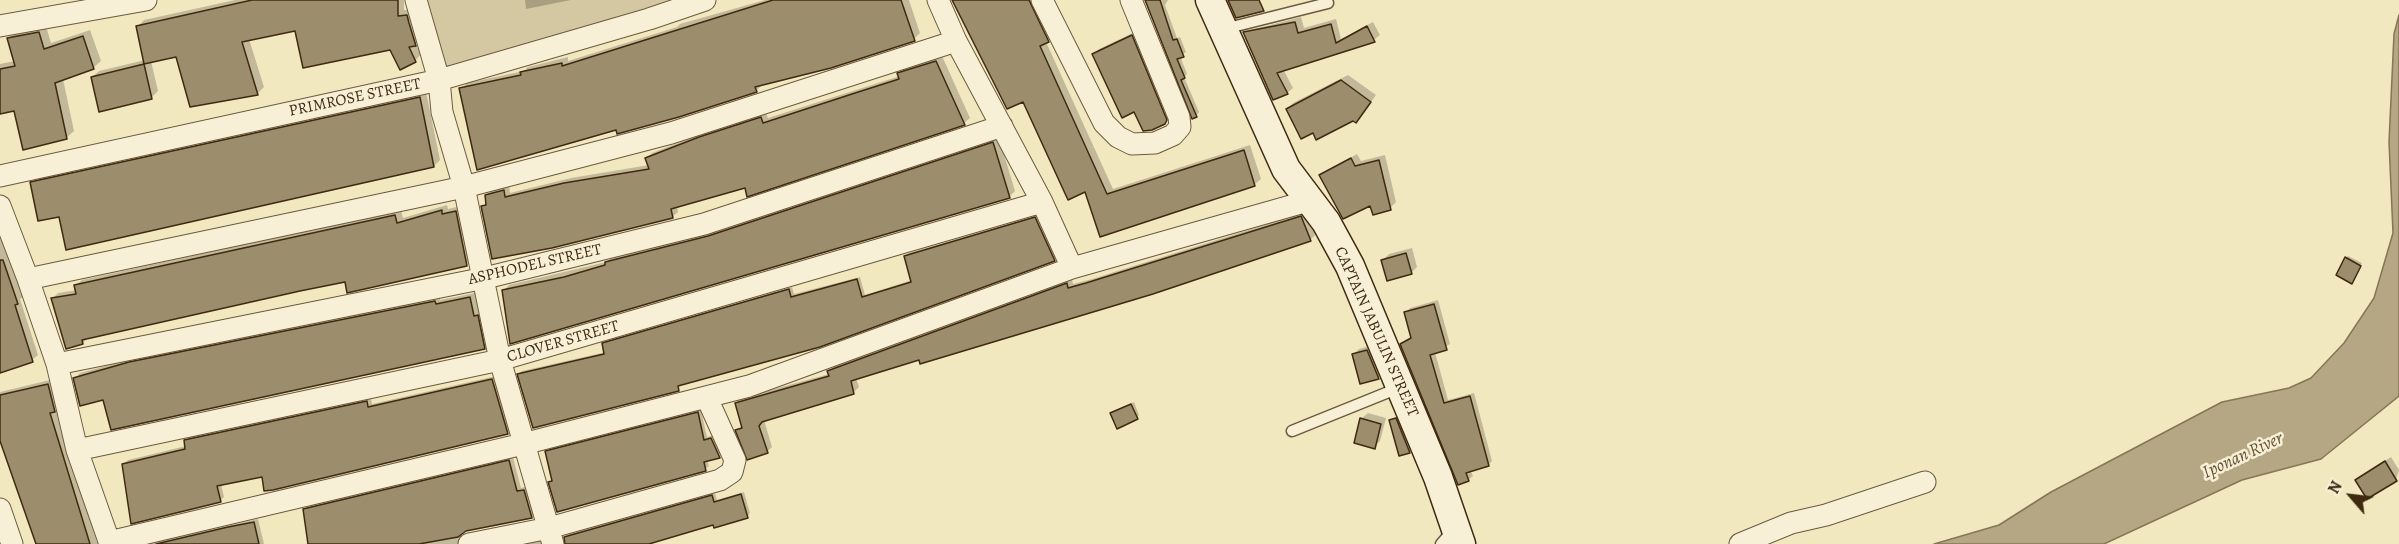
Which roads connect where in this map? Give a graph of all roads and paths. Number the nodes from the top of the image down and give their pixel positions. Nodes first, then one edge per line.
1 (146, 0) edge
2 (416, 0) edge
3 (705, 0) edge
4 (938, 0) edge
5 (1042, 0) edge
6 (1131, 0) edge
7 (1210, 0) edge
8 (685, 3) edge
9 (1328, 3) dead end
10 (0, 26) edge
11 (1223, 29) junction
12 (956, 40) junction
13 (440, 80) junction
14 (1002, 126) junction
15 (0, 176) edge
16 (464, 187) junction
17 (1308, 201) junction
18 (1042, 202) junction
19 (0, 206) edge
20 (1072, 268) junction
21 (485, 278) junction
22 (28, 279) junction
23 (500, 360) junction
24 (57, 364) junction
25 (1401, 387) junction
26 (707, 398) junction
27 (1292, 431) dead end
28 (523, 444) junction
29 (77, 450) junction
30 (1925, 482) dead end
31 (0, 509) edge
32 (551, 536) edge
33 (1452, 539) edge
34 (110, 543) edge
35 (12, 544) edge
36 (469, 544) edge
37 (1740, 544) edge

1 - 10 street
2 - 13 street
3 - 8 street, PRIMROSE STREET
4 - 12 street
5 - 6 street
7 - 11 street, CAPTAIN JABULIN STREET
8 - 13 street, PRIMROSE STREET
9 - 11 lane
11 - 17 street, CAPTAIN JABULIN STREET
12 - 14 street
12 - 16 street
13 - 15 street, PRIMROSE STREET
13 - 16 street
14 - 18 street
14 - 21 street, ASPHODEL STREET
16 - 21 street
16 - 22 street
17 - 20 street
17 - 25 street, CAPTAIN JABULIN STREET
18 - 20 street
18 - 23 street, CLOVER STREET
19 - 22 street
20 - 26 street
21 - 23 street
21 - 24 street, ASPHODEL STREET
22 - 24 street
23 - 28 street
23 - 29 street, CLOVER STREET
24 - 29 street
25 - 27 lane
25 - 33 street, CAPTAIN JABULIN STREET
26 - 28 street
26 - 32 street
28 - 32 street
28 - 34 street
29 - 34 street
30 - 37 street
31 - 35 street
32 - 36 street

